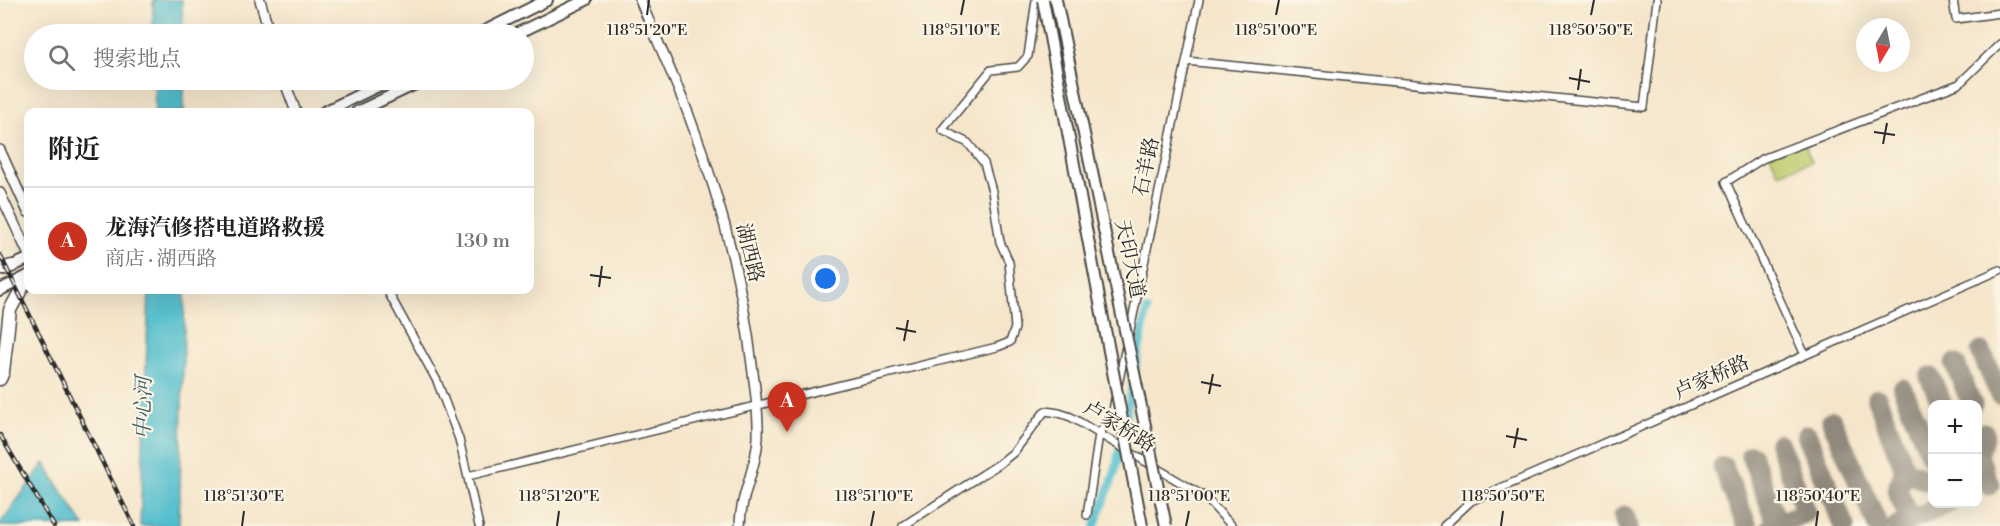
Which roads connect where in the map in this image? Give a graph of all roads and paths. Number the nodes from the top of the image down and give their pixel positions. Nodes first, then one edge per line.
1 (260, 0) edge
2 (547, 0) edge
3 (586, 0) edge
4 (640, 0) edge
5 (1036, 0) edge
6 (1043, 0) edge
7 (1056, 0) edge
8 (1199, 0) edge
9 (1657, 0) edge
10 (1953, 0) edge
11 (2000, 13) edge
12 (267, 24) edge
13 (499, 24) edge
14 (534, 25) edge
15 (2000, 44) edge
16 (1186, 61) junction
17 (288, 90) edge
18 (369, 90) edge
19 (403, 90) edge
20 (294, 108) edge
21 (332, 108) edge
22 (365, 108) edge
23 (0, 150) edge
24 (0, 193) edge
25 (24, 203) edge
26 (24, 245) edge
27 (24, 261) edge
28 (4, 269) edge
29 (2000, 270) edge
30 (24, 278) edge
31 (24, 284) edge
32 (0, 290) edge
33 (389, 294) edge
34 (1805, 355) junction
35 (0, 379) edge
36 (757, 405) junction
37 (1099, 434) junction
38 (468, 476) junction
39 (1087, 515) dead end
40 (479, 526) edge
41 (740, 526) edge
42 (903, 526) edge
43 (1142, 526) edge
44 (1166, 526) edge
45 (1232, 526) edge
46 (1444, 526) edge

1 - 12 street
2 - 13 main road
3 - 14 main road
4 - 36 street, 湖西路
5 - 36 street
6 - 43 main road, 天印大道, bridge
7 - 44 main road, 天印大道, bridge
8 - 16 street, 石羊路
9 - 16 street
10 - 11 street
15 - 34 street
16 - 37 street, 石羊路
17 - 20 street
18 - 21 main road
19 - 22 main road
23 - 25 street
24 - 26 street
27 - 28 main road
29 - 34 street, 卢家桥路
30 - 32 main road
31 - 35 highway
33 - 38 street
34 - 46 street, 卢家桥路
36 - 38 street
36 - 41 street, 湖西路
37 - 39 street, 石羊路
37 - 42 street, 卢家桥路
37 - 45 street, 卢家桥路
38 - 40 street

